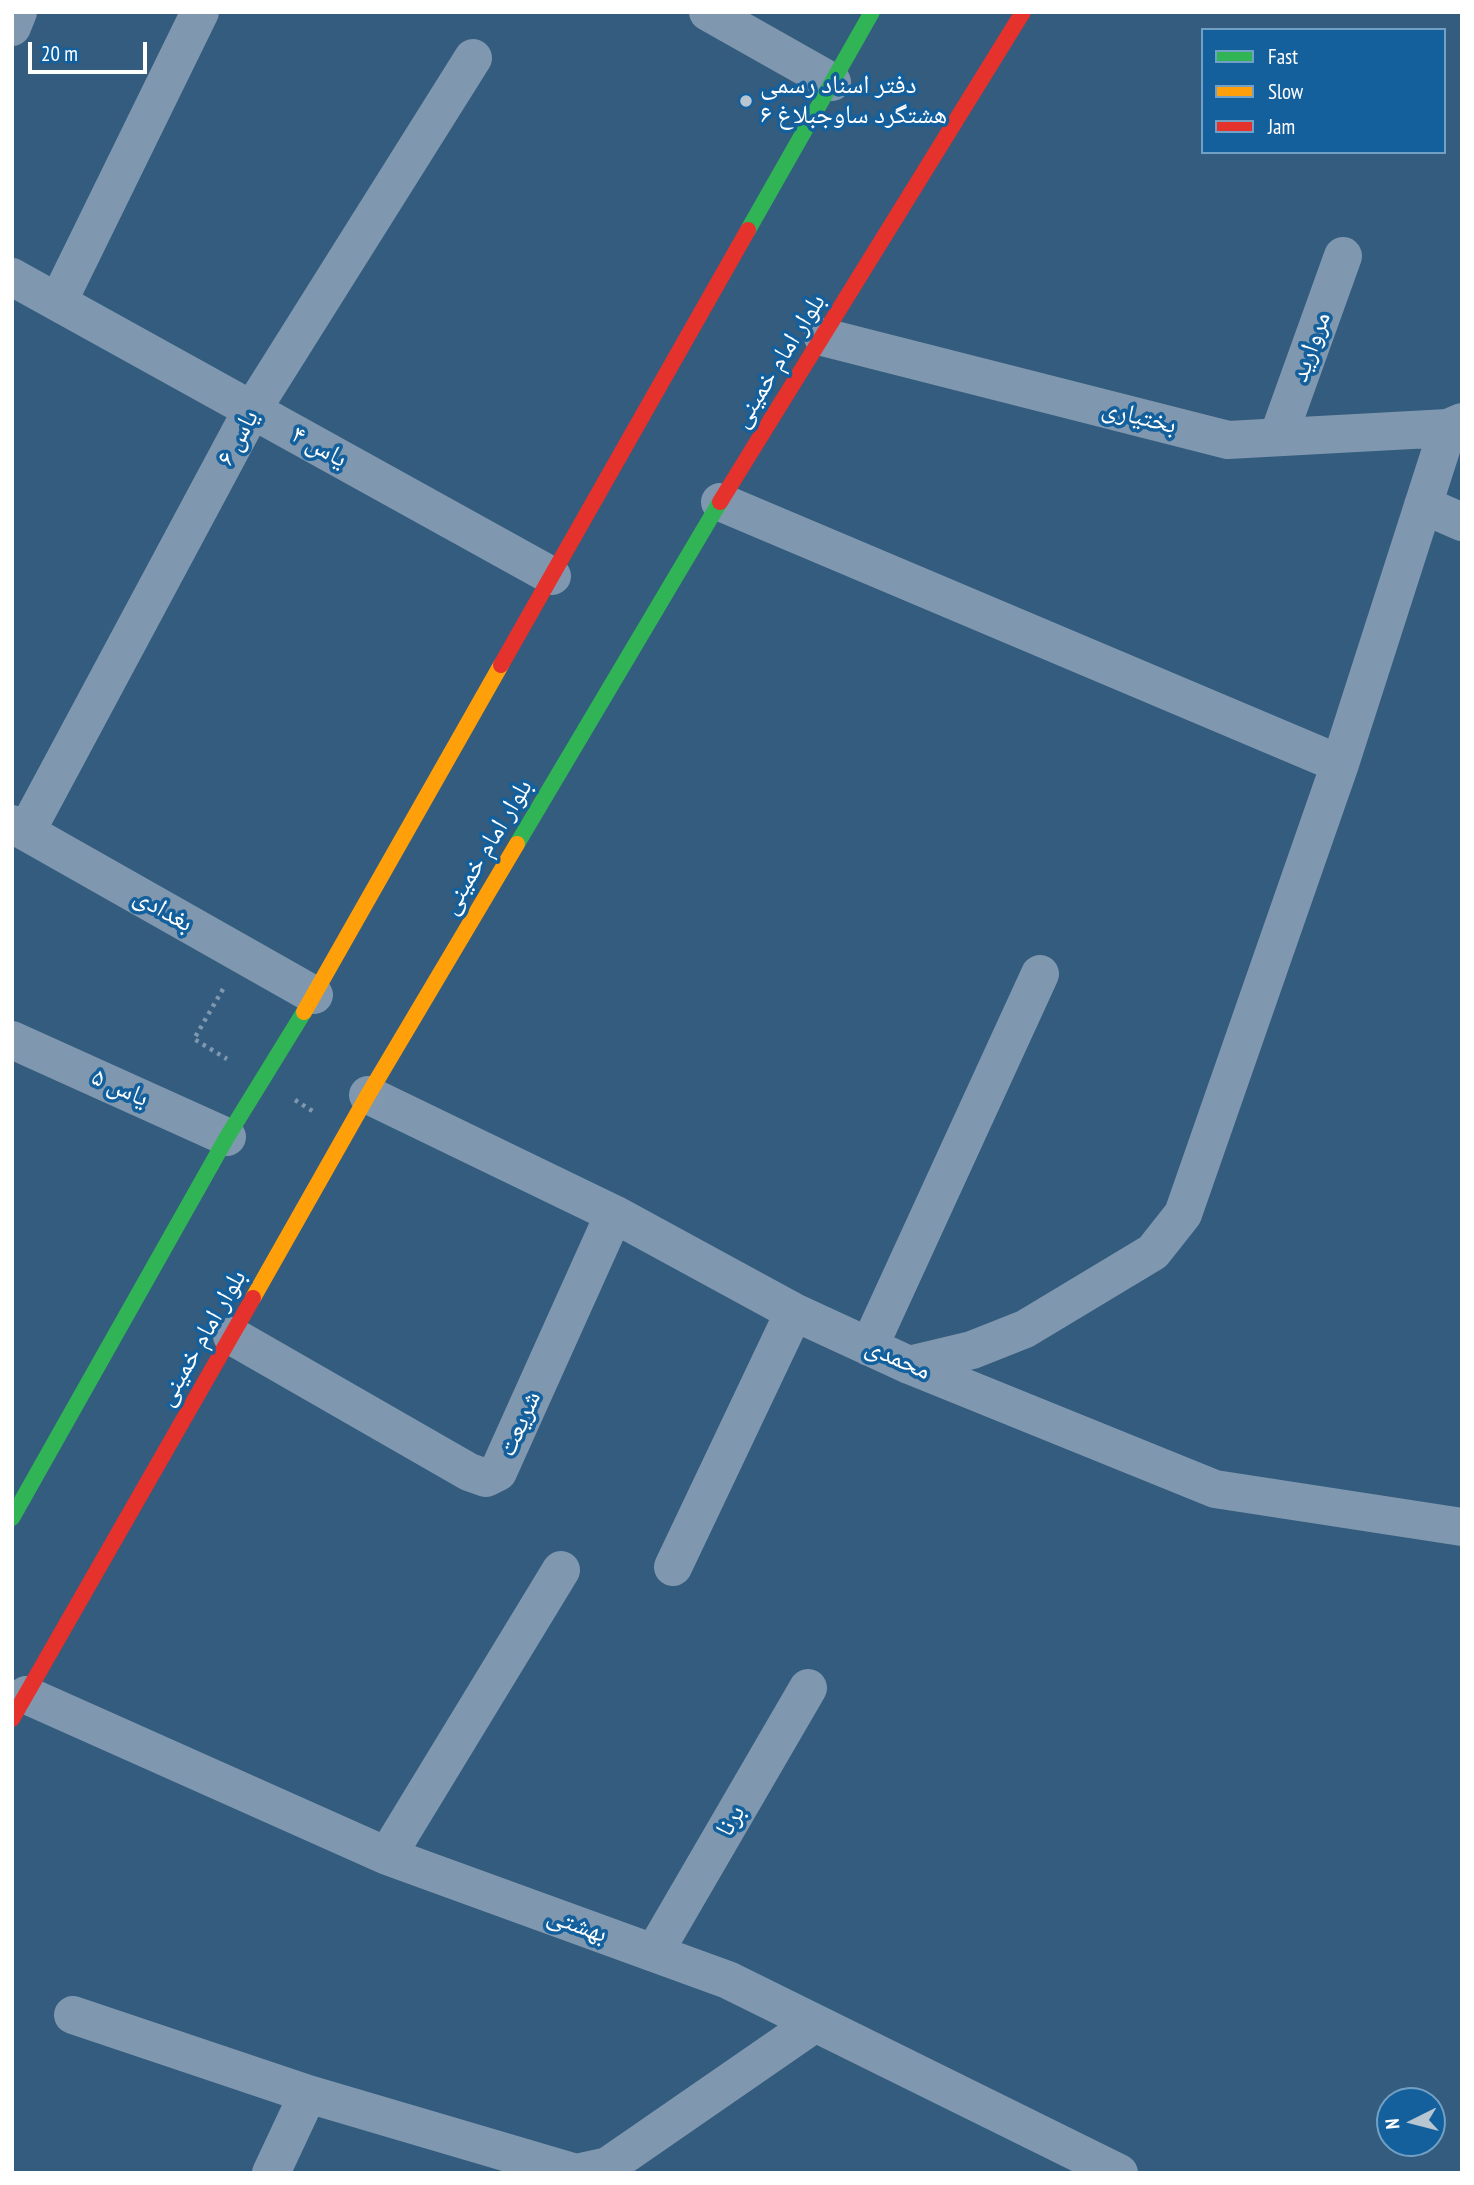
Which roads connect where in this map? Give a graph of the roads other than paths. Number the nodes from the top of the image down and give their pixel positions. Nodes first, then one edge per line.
1 (18, 12) edge
2 (200, 12) edge
3 (708, 12) edge
4 (872, 12) edge
5 (1023, 12) edge
6 (12, 27) edge
7 (473, 58) dead end
8 (832, 82) junction
9 (1343, 256) dead end
10 (12, 277) edge
11 (58, 302) junction
12 (822, 337) junction
13 (252, 410) junction
14 (1455, 425) edge
15 (1278, 437) junction
16 (720, 502) junction
17 (1423, 505) junction
18 (1462, 522) edge
19 (552, 576) junction
20 (1340, 764) junction
21 (19, 828) edge
22 (1040, 974) dead end
23 (314, 995) junction
24 (12, 1040) edge
25 (368, 1095) junction
26 (227, 1137) junction
27 (614, 1213) junction
28 (794, 1312) junction
29 (232, 1336) junction
30 (869, 1347) junction
31 (909, 1365) junction
32 (12, 1518) edge
33 (1462, 1527) edge
34 (673, 1567) dead end
35 (561, 1570) dead end
36 (808, 1688) dead end
37 (19, 1707) edge
38 (387, 1856) junction
39 (654, 1953) junction
40 (73, 2015) dead end
41 (815, 2023) junction
42 (308, 2094) junction
43 (271, 2173) edge
44 (1119, 2173) edge

1 - 6 street
2 - 11 street
3 - 8 street
4 - 8 highway
5 - 12 highway, بلوار امام خمینی
7 - 13 street, یاس ۶
8 - 19 highway
9 - 15 street, مروارید
10 - 11 street, یاس ۴
11 - 13 street, یاس ۴
12 - 15 street, بختیاری
12 - 16 highway, بلوار امام خمینی
13 - 19 street, یاس ۴
13 - 21 street, یاس ۶
14 - 15 street, بختیاری
14 - 17 street
16 - 20 street
16 - 25 highway, بلوار امام خمینی
17 - 18 street
17 - 20 street
19 - 23 highway
20 - 31 street
21 - 23 street, بغدادی
22 - 30 street
23 - 26 highway
24 - 26 street, یاس ۵
25 - 27 street, محمدی
25 - 29 highway, بلوار امام خمینی
26 - 32 highway
27 - 28 street, محمدی
27 - 29 street, شریعت
28 - 30 street, محمدی
28 - 34 street
29 - 37 highway, بلوار امام خمینی
30 - 31 street, محمدی
31 - 33 street, محمدی
35 - 38 street
36 - 39 street, برنا
37 - 38 street, بهشتی
38 - 39 street, بهشتی
39 - 41 street, بهشتی
40 - 42 street
41 - 42 street
41 - 44 street, بهشتی
42 - 43 street

